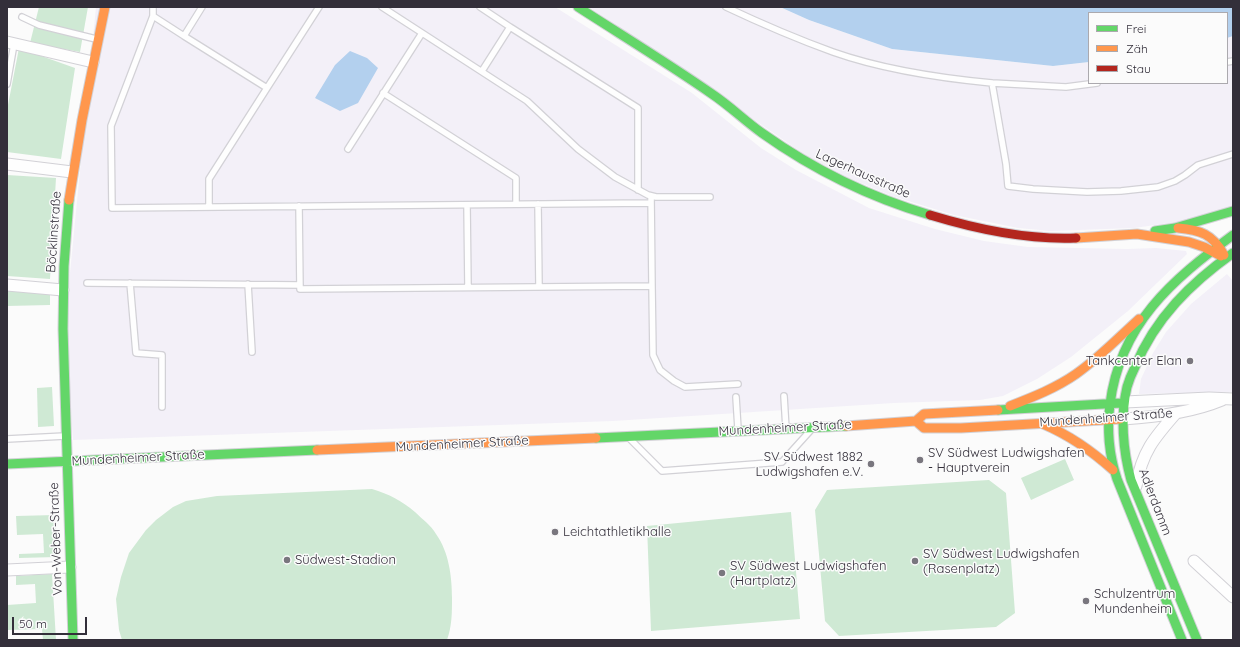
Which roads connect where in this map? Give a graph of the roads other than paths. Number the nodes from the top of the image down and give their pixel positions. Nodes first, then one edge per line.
1 (105, 7) edge
2 (153, 7) edge
3 (202, 7) edge
4 (318, 7) edge
5 (382, 7) edge
6 (480, 7) edge
7 (578, 7) edge
8 (726, 7) edge
9 (153, 16) junction
10 (22, 18) dead end
11 (510, 27) junction
12 (422, 33) junction
13 (184, 36) junction
14 (98, 39) junction
15 (11, 43) edge
16 (93, 62) junction
17 (482, 71) junction
18 (992, 83) junction
19 (7, 84) edge
20 (1089, 84) edge
21 (267, 88) junction
22 (383, 93) junction
23 (348, 149) dead end
24 (1233, 154) edge
25 (7, 164) edge
26 (72, 172) junction
27 (638, 190) junction
28 (651, 196) junction
29 (710, 197) dead end
30 (651, 203) junction
31 (516, 204) junction
32 (538, 204) junction
33 (467, 205) junction
34 (299, 206) junction
35 (209, 207) junction
36 (1233, 211) edge
37 (1175, 228) junction
38 (1133, 234) junction
39 (1233, 235) edge
40 (1219, 244) junction
41 (1211, 250) junction
42 (1231, 259) edge
43 (87, 283) dead end
44 (130, 284) junction
45 (248, 284) junction
46 (7, 285) edge
47 (300, 285) junction
48 (652, 286) junction
49 (539, 287) junction
50 (468, 288) junction
51 (63, 290) junction
52 (1145, 314) junction
53 (252, 352) dead end
54 (738, 384) dead end
55 (784, 396) dead end
56 (736, 398) dead end
57 (1229, 399) edge
58 (1125, 402) junction
59 (1108, 404) junction
60 (162, 407) dead end
61 (1000, 410) junction
62 (1176, 413) junction
63 (1123, 419) junction
64 (1107, 420) junction
65 (916, 421) junction
66 (1040, 423) junction
67 (813, 428) junction
68 (786, 429) junction
69 (738, 431) junction
70 (65, 436) junction
71 (627, 436) junction
72 (7, 439) edge
73 (66, 462) junction
74 (7, 464) edge
75 (1113, 470) junction
76 (1135, 490) junction
77 (1194, 561) dead end
78 (70, 567) junction
79 (7, 570) edge
80 (1233, 597) edge
81 (73, 640) edge
82 (1182, 640) edge
83 (1197, 640) edge

1 - 14 street, Böcklinstraße
2 - 9 lane
3 - 13 lane
4 - 21 lane
5 - 12 lane
6 - 11 lane
7 - 38 street, Lagerhausstraße
8 - 18 lane
9 - 13 lane
9 - 35 lane
10 - 14 lane
11 - 17 lane
11 - 27 lane
12 - 17 lane
12 - 22 lane
13 - 21 lane
14 - 16 street, Böcklinstraße
15 - 16 street
15 - 19 lane
16 - 26 street, Böcklinstraße
17 - 27 lane
18 - 20 lane
18 - 24 lane
21 - 35 lane
22 - 23 lane
22 - 31 lane
25 - 26 street
26 - 51 street, Böcklinstraße
27 - 28 lane
28 - 29 lane
28 - 30 lane
30 - 32 lane
30 - 48 lane
31 - 32 lane
31 - 33 lane
32 - 49 lane
33 - 34 lane
33 - 50 lane
34 - 35 lane
34 - 47 lane
36 - 37 street
37 - 38 street
37 - 40 street
38 - 41 street, Lagerhausstraße
39 - 40 street
40 - 41 street
40 - 42 street
41 - 42 street, Lagerhausstraße
41 - 52 street
42 - 58 street, Adlerdamm
43 - 44 lane
44 - 45 lane
44 - 60 lane
45 - 47 lane
45 - 53 lane
46 - 51 street
47 - 50 lane
48 - 49 lane
48 - 54 lane
49 - 50 lane
51 - 70 street, Böcklinstraße
52 - 59 street, Adlerdamm
52 - 61 street
55 - 68 lane
56 - 69 lane
57 - 58 street, Mundenheimer Straße
57 - 62 street, Mundenheimer Straße
58 - 59 street, Mundenheimer Straße
58 - 63 street, Adlerdamm
59 - 61 street, Mundenheimer Straße
59 - 64 street, Adlerdamm
61 - 65 street, Mundenheimer Straße
62 - 63 street, Mundenheimer Straße
62 - 76 street
63 - 64 street, Mundenheimer Straße
63 - 76 street, Adlerdamm
64 - 66 street, Mundenheimer Straße
64 - 75 street, Adlerdamm
65 - 66 street, Mundenheimer Straße
65 - 67 street, Mundenheimer Straße
66 - 75 street
67 - 68 street, Mundenheimer Straße
67 - 71 lane
68 - 69 street, Mundenheimer Straße
69 - 71 street, Mundenheimer Straße
70 - 72 lane, Mundenheimer Straße
70 - 73 street, Böcklinstraße
71 - 73 street, Mundenheimer Straße
73 - 74 street, Mundenheimer Straße
73 - 78 street, Von-Weber-Straße
75 - 82 street, Adlerdamm
76 - 83 street, Adlerdamm
77 - 80 street
78 - 79 street
78 - 81 street, Von-Weber-Straße

